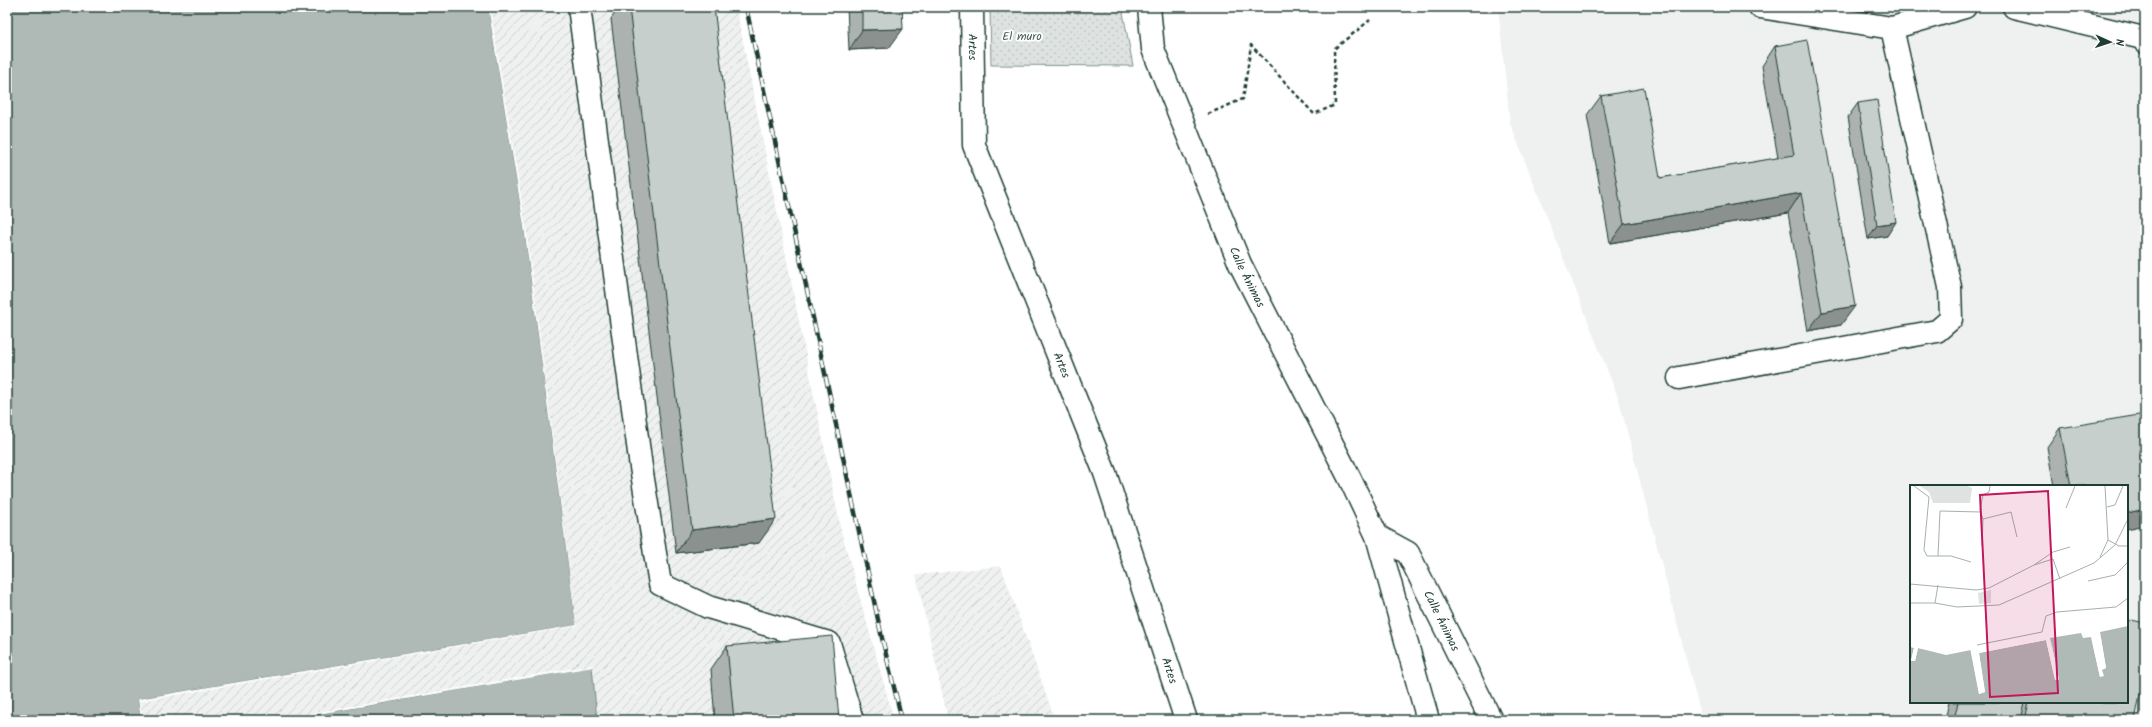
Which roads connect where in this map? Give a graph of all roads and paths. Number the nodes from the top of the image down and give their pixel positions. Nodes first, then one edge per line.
1 (579, 7) edge
2 (972, 7) edge
3 (1149, 7) edge
4 (1760, 7) edge
5 (1964, 7) edge
6 (2014, 7) edge
7 (1370, 20) dead end
8 (1892, 28) junction
9 (2145, 42) edge
10 (1183, 124) junction
11 (1680, 378) dead end
12 (1377, 536) junction
13 (852, 720) edge
14 (1186, 720) edge
15 (1428, 720) edge
16 (1490, 720) edge

1 - 13 street
2 - 14 street, Artes
3 - 10 street, Calle Ánimas
4 - 8 street
5 - 8 street
6 - 9 street
7 - 10 path
8 - 11 street
10 - 12 street, Calle Ánimas
12 - 15 street, Calle Ánimas
12 - 16 street, Calle Ánimas

